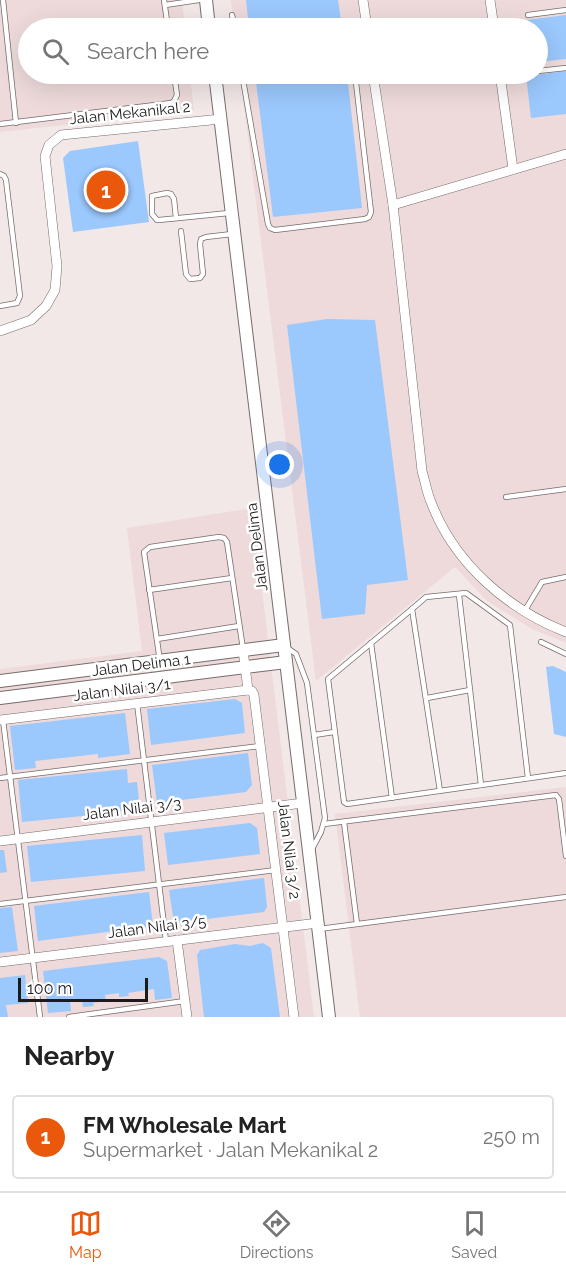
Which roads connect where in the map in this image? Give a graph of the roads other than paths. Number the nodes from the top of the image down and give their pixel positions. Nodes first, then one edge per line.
1 (3, 0) edge
2 (199, 0) edge
3 (206, 0) edge
4 (363, 0) edge
5 (490, 0) edge
6 (165, 2) edge
7 (566, 10) edge
8 (232, 15) dead end
9 (528, 15) dead end
10 (167, 18) edge
11 (208, 18) edge
12 (232, 18) edge
13 (366, 18) edge
14 (493, 18) edge
15 (566, 68) edge
16 (548, 70) edge
17 (175, 84) edge
18 (216, 84) edge
19 (244, 84) edge
20 (356, 84) edge
21 (375, 84) edge
22 (501, 84) edge
23 (220, 120) junction
24 (16, 123) junction
25 (0, 124) edge
26 (566, 154) edge
27 (513, 169) junction
28 (0, 174) edge
29 (393, 205) junction
30 (232, 212) junction
31 (176, 218) junction
32 (181, 231) dead end
33 (234, 234) junction
34 (0, 306) edge
35 (0, 332) edge
36 (566, 489) edge
37 (506, 497) dead end
38 (566, 577) edge
39 (232, 578) junction
40 (149, 590) junction
41 (459, 595) junction
42 (412, 609) junction
43 (524, 612) junction
44 (239, 626) junction
45 (566, 632) edge
46 (156, 639) junction
47 (541, 642) dead end
48 (371, 643) junction
49 (284, 645) junction
50 (243, 650) junction
51 (566, 654) edge
52 (160, 661) junction
53 (286, 662) junction
54 (245, 667) junction
55 (0, 681) edge
56 (248, 690) junction
57 (470, 690) junction
58 (0, 698) edge
59 (427, 698) junction
60 (136, 703) junction
61 (2, 720) edge
62 (334, 732) junction
63 (314, 735) junction
64 (261, 746) junction
65 (144, 760) junction
66 (566, 773) edge
67 (10, 777) junction
68 (0, 778) edge
69 (528, 778) junction
70 (481, 785) junction
71 (440, 791) junction
72 (392, 798) junction
73 (303, 803) junction
74 (268, 808) junction
75 (152, 822) junction
76 (344, 822) junction
77 (324, 824) junction
78 (18, 839) junction
79 (0, 841) edge
80 (309, 853) junction
81 (566, 856) edge
82 (276, 870) junction
83 (159, 884) junction
84 (566, 897) edge
85 (26, 901) junction
86 (0, 904) edge
87 (357, 924) junction
88 (318, 926) junction
89 (283, 927) junction
90 (177, 940) junction
91 (166, 941) junction
92 (33, 958) junction
93 (0, 962) edge
94 (185, 1001) junction
95 (40, 1017) edge
96 (69, 1017) edge
97 (187, 1017) edge
98 (294, 1017) edge
99 (329, 1017) edge

1 - 24 lane
2 - 6 lane
3 - 11 street
4 - 13 street
5 - 14 street
6 - 10 lane
7 - 9 lane
8 - 12 lane
15 - 16 lane
17 - 24 lane
18 - 23 street, Jalan Delima
19 - 20 lane
21 - 29 street
22 - 27 street
23 - 30 street, Jalan Delima
23 - 35 street, Jalan Mekanikal 2
24 - 25 lane
26 - 27 street
27 - 29 street
28 - 34 lane
29 - 43 street
30 - 31 lane
30 - 33 street, Jalan Delima
31 - 31 lane
32 - 33 lane
33 - 49 street, Jalan Delima
36 - 37 lane
38 - 43 lane
39 - 40 lane
39 - 40 lane
39 - 44 lane
40 - 46 lane
41 - 42 lane
41 - 57 lane
41 - 69 lane
42 - 48 lane
42 - 59 lane
43 - 45 street
44 - 46 lane
44 - 50 lane
46 - 52 lane
47 - 51 lane
48 - 62 lane
48 - 72 lane
49 - 50 street, Jalan Delima 1
49 - 53 street, Jalan Delima
49 - 63 lane
50 - 52 street, Jalan Delima 1
50 - 54 street, Jalan Nilai 3/2
52 - 55 street, Jalan Delima 1
53 - 54 street, Jalan Delima 1
53 - 73 street, Jalan Delima
54 - 56 street, Jalan Nilai 3/2
54 - 58 street, Jalan Delima 1
56 - 60 street, Jalan Nilai 3/1
56 - 64 street, Jalan Nilai 3/2
57 - 59 lane
57 - 70 lane
59 - 71 lane
60 - 61 street, Jalan Nilai 3/1
60 - 65 lane
61 - 67 lane
62 - 63 lane
62 - 72 lane
63 - 77 lane
64 - 65 lane
64 - 74 street, Jalan Nilai 3/2
65 - 67 lane
65 - 75 lane
66 - 69 lane
67 - 68 lane
67 - 78 lane
69 - 70 lane
70 - 71 lane
71 - 72 lane
73 - 74 street, Jalan Nilai 3/3
73 - 80 street, Jalan Delima
74 - 75 street, Jalan Nilai 3/3
74 - 82 street, Jalan Nilai 3/2
75 - 78 street, Jalan Nilai 3/3
75 - 83 lane
76 - 77 lane
76 - 81 lane
76 - 87 lane
77 - 80 lane
78 - 79 street, Jalan Nilai 3/3
78 - 85 lane
80 - 88 street, Jalan Delima
82 - 83 lane
82 - 89 street, Jalan Nilai 3/2
83 - 85 lane
83 - 91 lane
84 - 87 lane
85 - 86 lane
85 - 92 lane
87 - 88 lane
88 - 89 street, Jalan Nilai 3/5
88 - 99 street, Jalan Delima
89 - 90 street, Jalan Nilai 3/5
89 - 98 street, Jalan Nilai 3/2
90 - 91 street, Jalan Nilai 3/5
90 - 94 street
91 - 92 street, Jalan Nilai 3/5
92 - 93 street, Jalan Nilai 3/5
92 - 95 lane
94 - 96 lane
94 - 97 street

